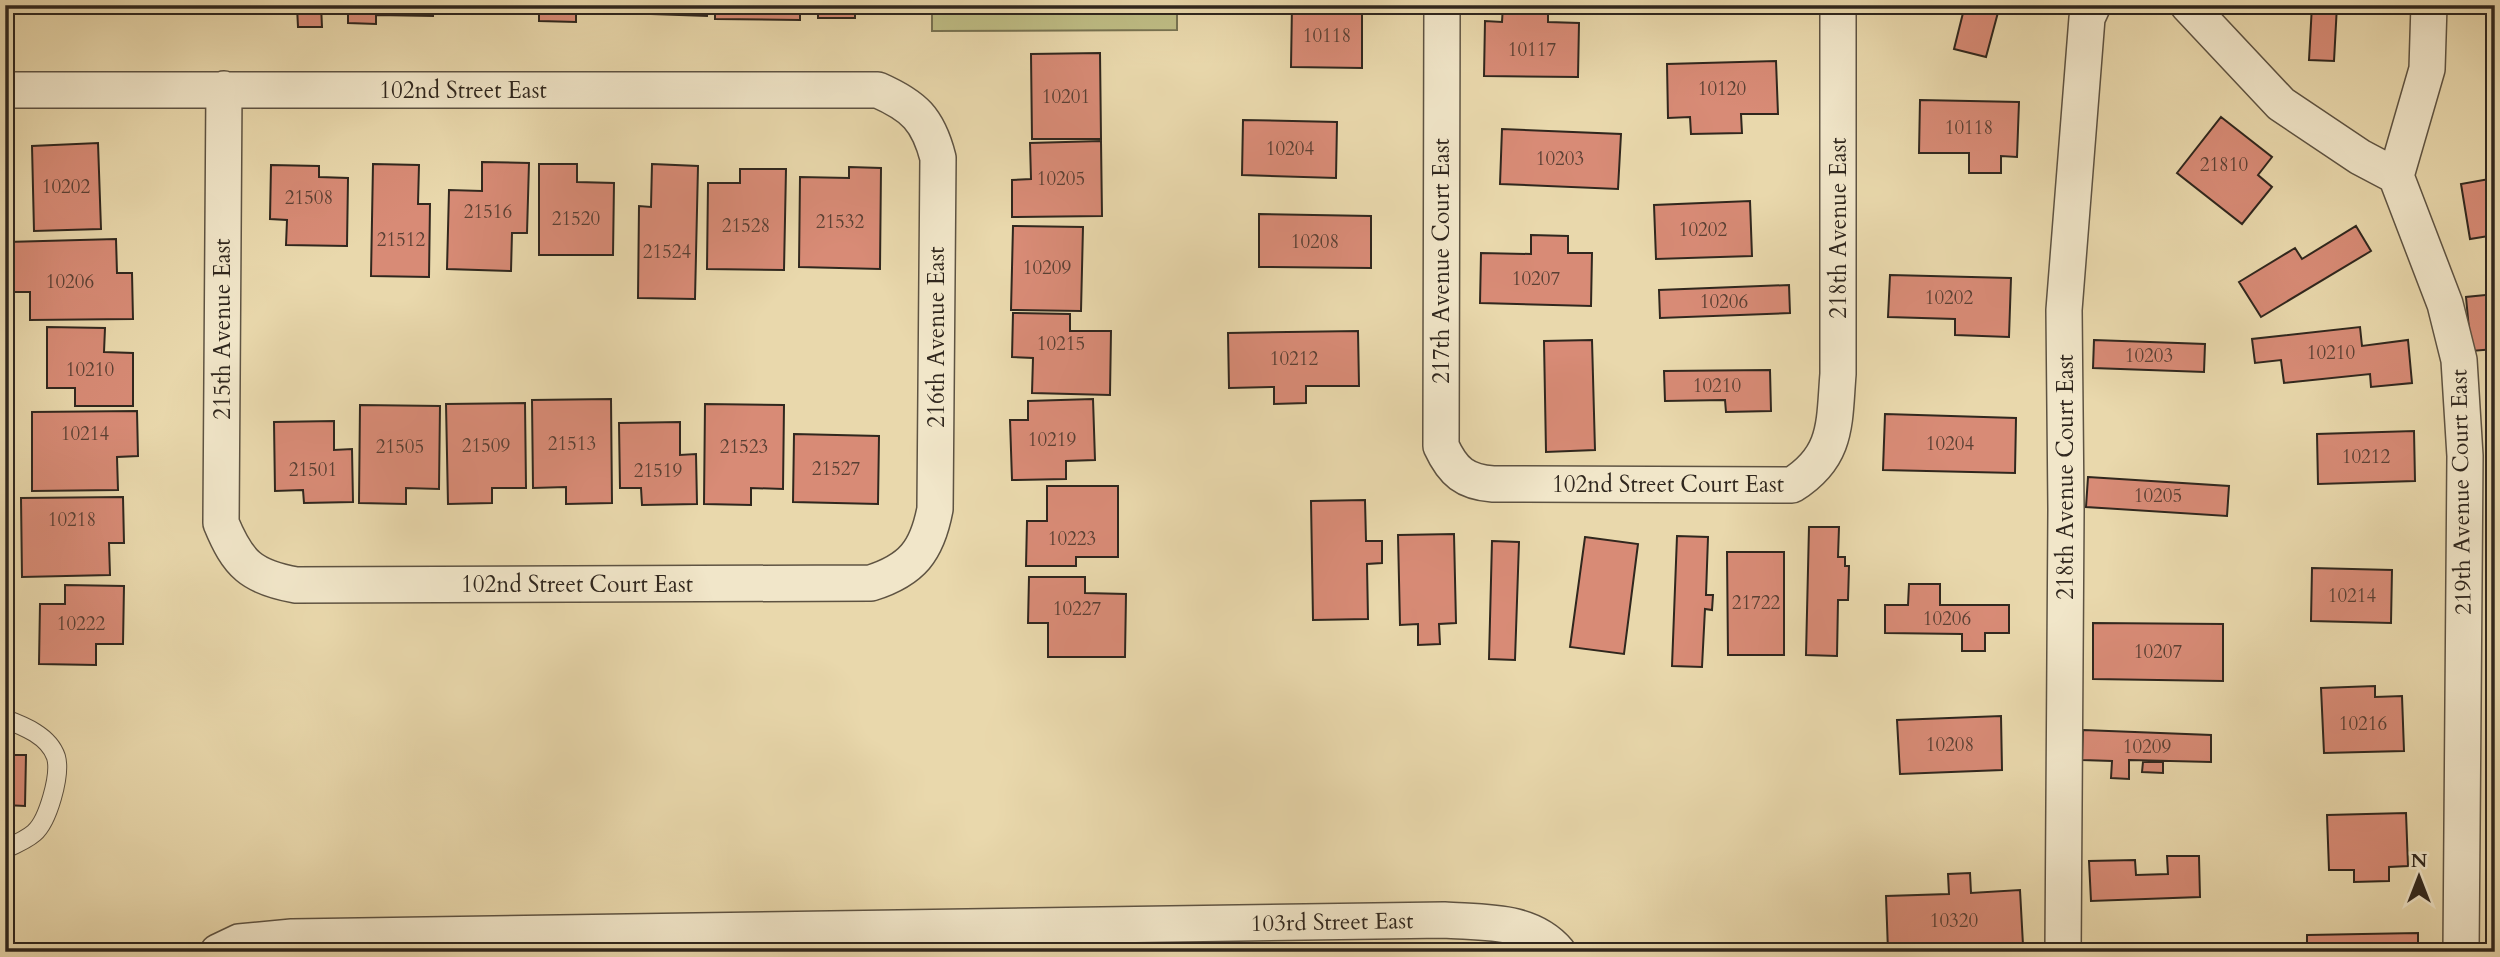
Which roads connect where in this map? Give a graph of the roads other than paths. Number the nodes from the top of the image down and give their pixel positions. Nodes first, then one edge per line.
1 (1442, 5) edge
2 (1838, 5) edge
3 (2093, 5) edge
4 (2188, 5) edge
5 (2429, 5) edge
6 (224, 89) junction
7 (5, 90) edge
8 (916, 111) joint
9 (2396, 176) junction
10 (1827, 450) joint
11 (1493, 484) joint
12 (912, 562) joint
13 (242, 563) joint
14 (5, 719) edge
15 (5, 849) edge
16 (218, 952) edge
17 (1558, 952) edge
18 (2063, 952) edge
19 (2461, 952) edge

1 - 11 street, 217th Avenue Court East
2 - 10 street, 218th Avenue East
3 - 18 street, 218th Avenue Court East
4 - 9 street
5 - 9 street
6 - 7 street, 102nd Street East
6 - 8 street, 102nd Street East
6 - 13 street, 215th Avenue East
8 - 12 street, 216th Avenue East
9 - 19 street, 219th Avenue Court East
10 - 11 street, 102nd Street Court East
12 - 13 street, 102nd Street Court East
14 - 15 lane
16 - 17 street, 103rd Street East

